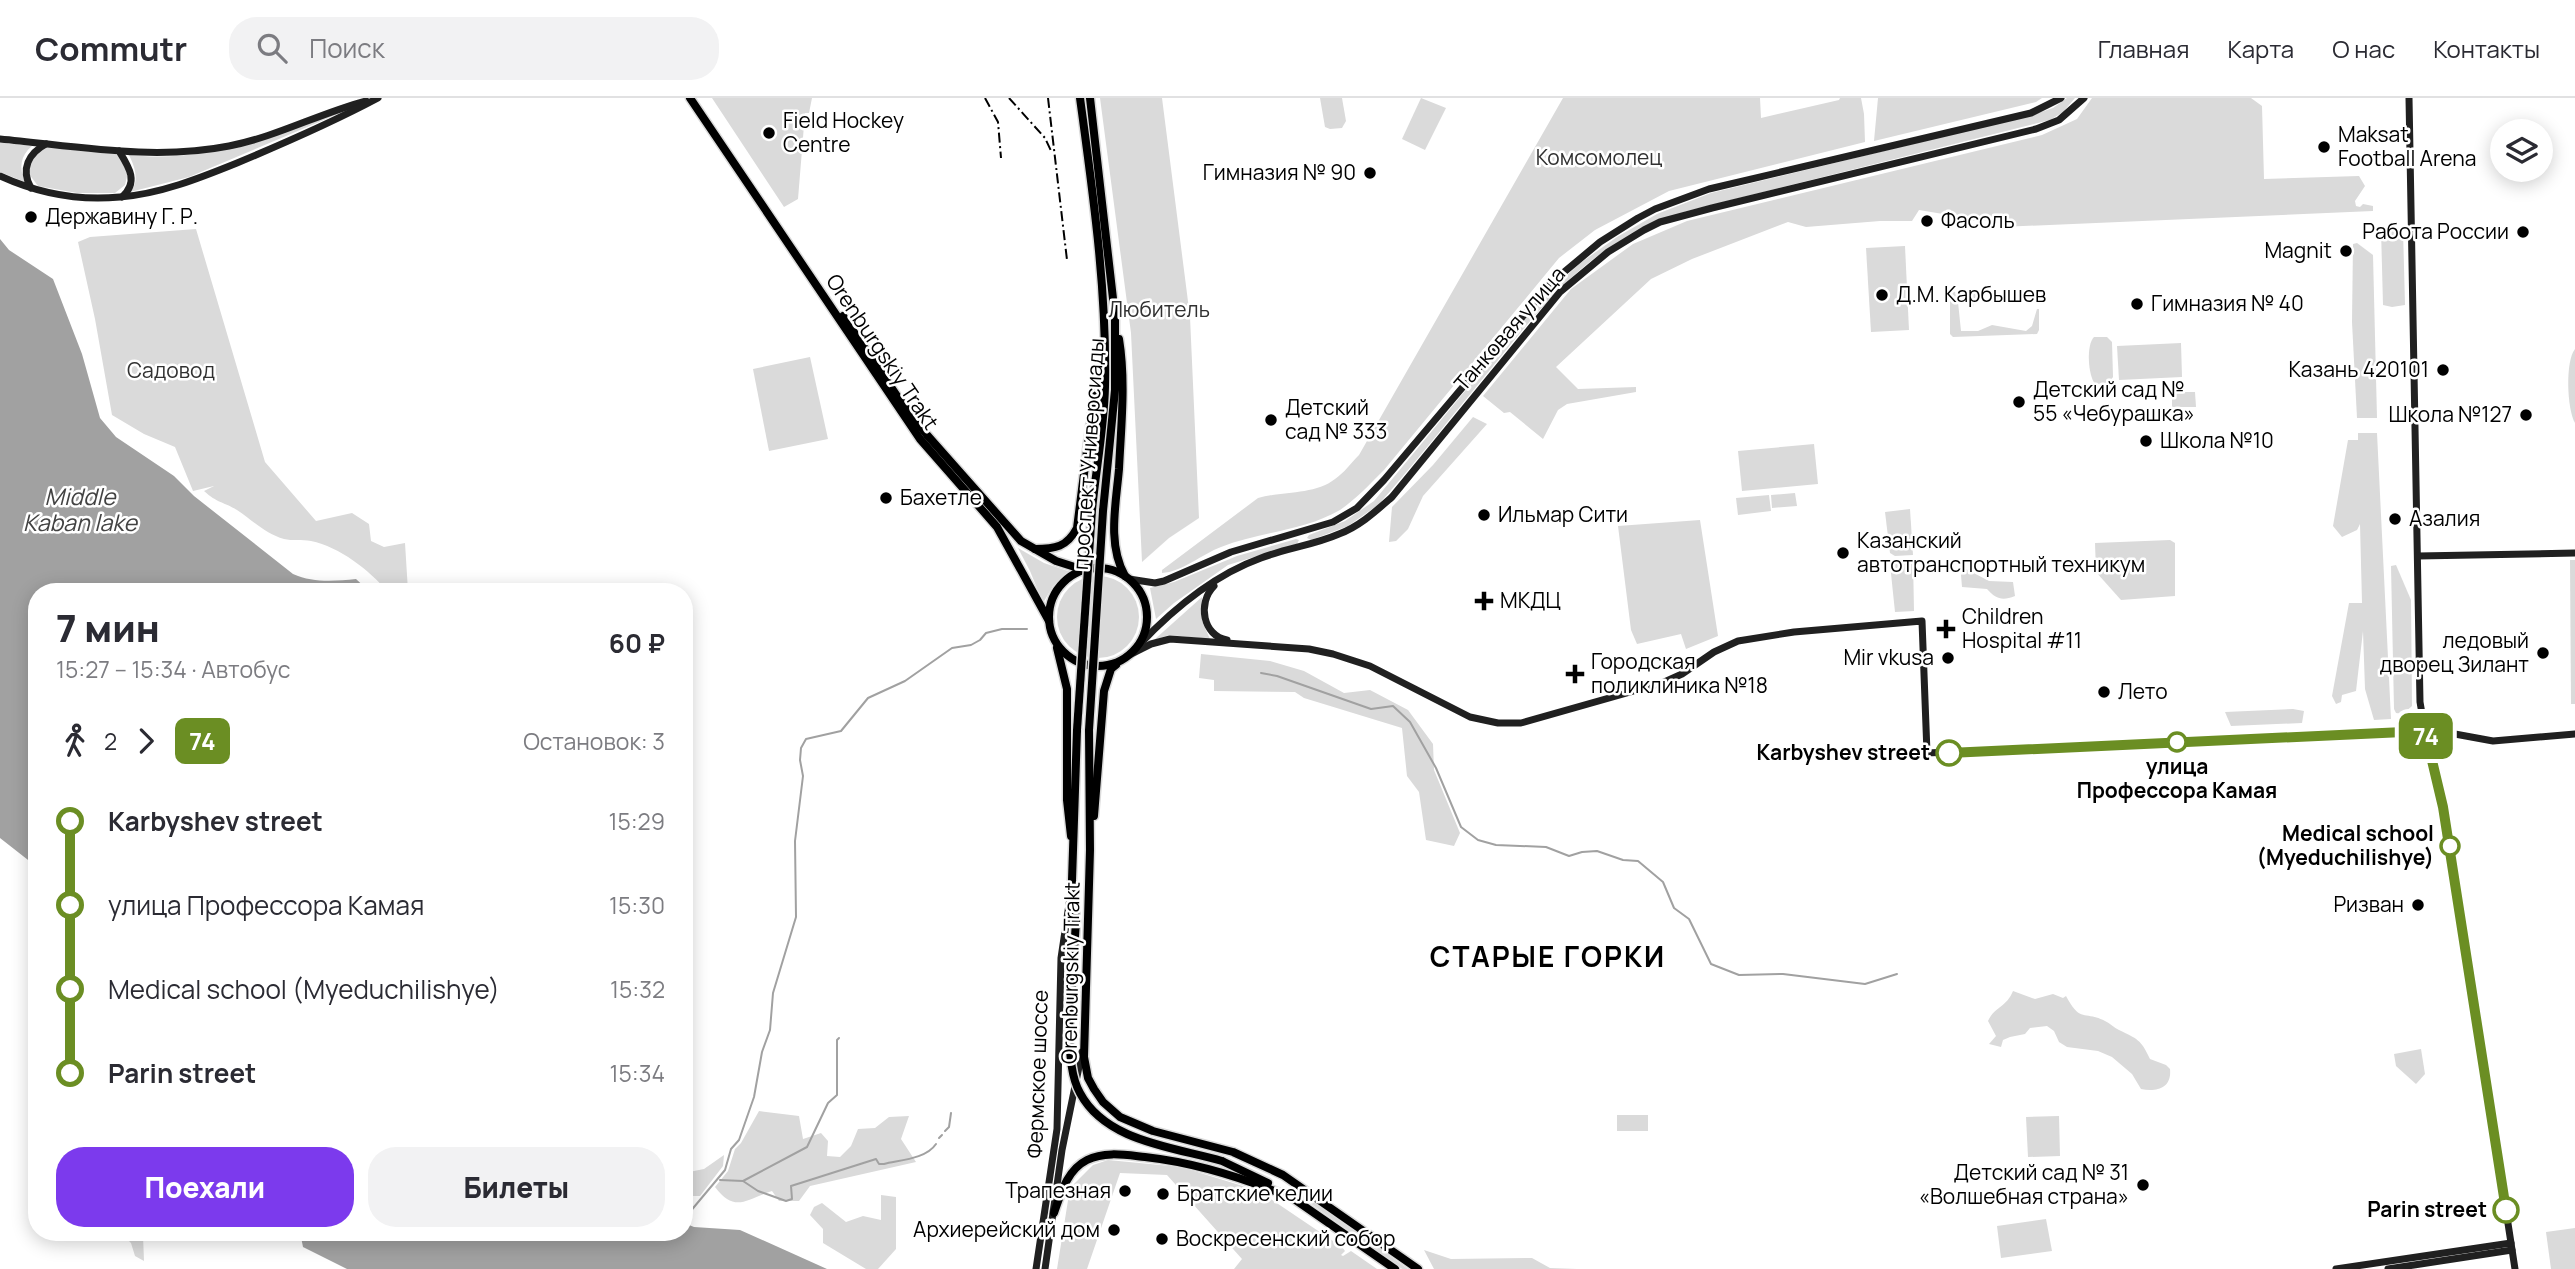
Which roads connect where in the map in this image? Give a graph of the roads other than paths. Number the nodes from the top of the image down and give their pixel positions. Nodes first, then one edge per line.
1 (378, 98) edge
2 (690, 98) edge
3 (696, 98) edge
4 (1080, 98) edge
5 (1090, 98) edge
6 (2061, 98) edge
7 (2084, 98) edge
8 (2409, 98) edge
9 (0, 139) edge
10 (47, 143) junction
11 (119, 151) junction
12 (0, 176) edge
13 (31, 188) junction
14 (121, 197) junction
15 (1105, 315) junction
16 (1115, 316) junction
17 (1301, 533) junction
18 (1305, 545) junction
19 (1031, 549) junction
20 (2575, 553) edge
21 (2418, 556) junction
22 (1098, 568) junction
23 (1226, 574) junction
24 (1127, 578) junction
25 (1049, 621) junction
26 (1055, 641) junction
27 (1249, 644) junction
28 (1139, 645) junction
29 (1131, 654) junction
30 (1118, 662) junction
31 (1077, 730) joint
32 (1089, 730) joint
33 (2425, 731) junction
34 (2575, 734) edge
35 (1073, 845) junction
36 (1090, 850) junction
37 (1072, 880) junction
38 (1084, 1036) junction
39 (1294, 1199) junction
40 (1055, 1213) junction
41 (2511, 1246) junction
42 (2360, 1267) edge
43 (1036, 1269) edge
44 (1045, 1269) edge
45 (1395, 1269) edge
46 (1418, 1269) edge
47 (2336, 1269) edge
48 (2388, 1269) edge
49 (2515, 1269) edge

1 - 11 street
1 - 14 street
2 - 25 main road, Orenburgskiy Trakt
3 - 19 main road, Orenburgskiy Trakt
4 - 15 main road
5 - 16 main road, проспект Универсиады
6 - 17 street, Танковая улица
7 - 18 street, Танковая улица
8 - 21 street
9 - 10 street
10 - 11 street
10 - 13 street
11 - 14 street
12 - 13 street
13 - 14 street
15 - 19 main road
15 - 31 main road, проспект Универсиады, bridge
16 - 24 main road
16 - 32 main road, проспект Универсиады, bridge
17 - 18 street
17 - 24 street, Танковая улица
18 - 23 street, Танковая улица
19 - 22 main road, Orenburgskiy Trakt
20 - 21 street
21 - 33 street
22 - 24 main road
22 - 25 main road
23 - 27 street
23 - 28 street, Танковая улица
24 - 28 main road
25 - 26 main road
26 - 30 main road
26 - 35 main road
27 - 29 street
27 - 33 street
28 - 29 main road
29 - 30 main road
30 - 36 main road
31 - 35 main road, Orenburgskiy Trakt
32 - 36 main road, Orenburgskiy Trakt
33 - 34 street
33 - 41 street
35 - 37 main road, Orenburgskiy Trakt
36 - 38 main road, Orenburgskiy Trakt
37 - 39 main road, Orenburgskiy Trakt, bridge
37 - 43 street, Фермское шоссе
38 - 40 street, Фермское шоссе
38 - 46 main road, Orenburgskiy Trakt
39 - 40 main road, Orenburgskiy Trakt
39 - 45 main road, Orenburgskiy Trakt
40 - 44 street, Фермское шоссе
41 - 42 street
41 - 48 street
41 - 49 street
42 - 47 street

